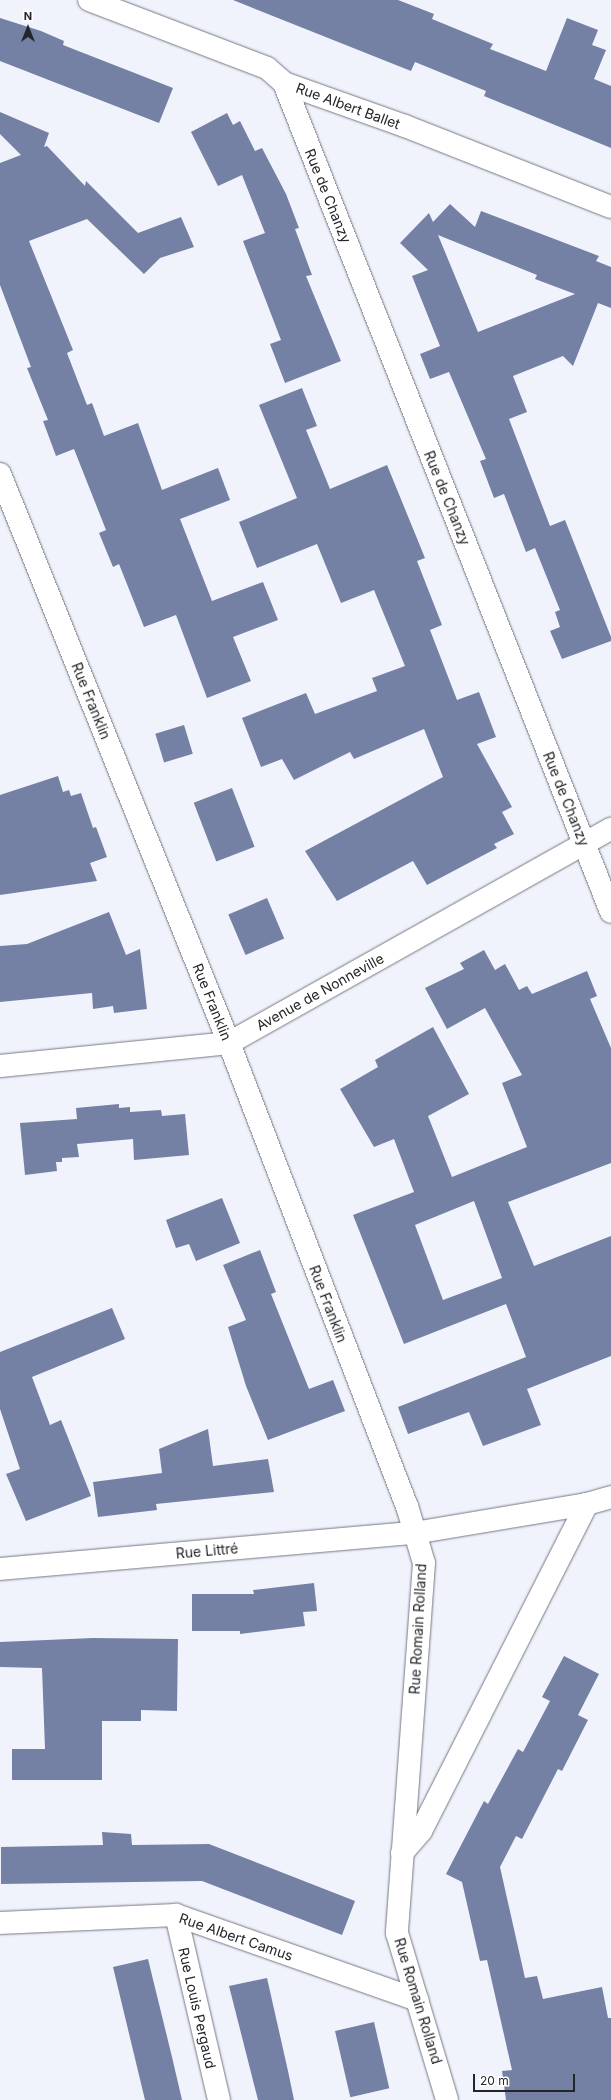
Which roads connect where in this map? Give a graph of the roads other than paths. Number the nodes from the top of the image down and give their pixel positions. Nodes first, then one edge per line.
1 (89, 0) edge
2 (284, 83) junction
3 (611, 207) edge
4 (0, 474) edge
5 (611, 829) edge
6 (584, 844) junction
7 (611, 912) edge
8 (229, 1043) junction
9 (0, 1066) edge
10 (611, 1497) edge
11 (587, 1504) junction
12 (414, 1533) junction
13 (0, 1569) edge
14 (402, 1853) junction
15 (176, 1915) junction
16 (0, 1923) edge
17 (418, 2000) junction
18 (219, 2100) edge
19 (447, 2100) edge

1 - 2 street, Rue Albert Ballet
2 - 3 street, Rue Albert Ballet
2 - 6 street, Rue de Chanzy
4 - 8 street, Rue Franklin
5 - 6 street, Avenue de Nonneville
6 - 7 street, Rue de Chanzy
6 - 8 street, Avenue de Nonneville
8 - 9 street, Avenue de Nonneville
8 - 12 street, Rue Franklin
10 - 11 street
11 - 12 street
11 - 14 street
12 - 13 street, Rue Littré
12 - 14 street, Rue Romain Rolland
14 - 17 street, Rue Romain Rolland
15 - 16 street, Rue Albert Camus
15 - 17 street, Rue Albert Camus
15 - 18 street, Rue Louis Pergaud
17 - 19 street, Rue Romain Rolland

